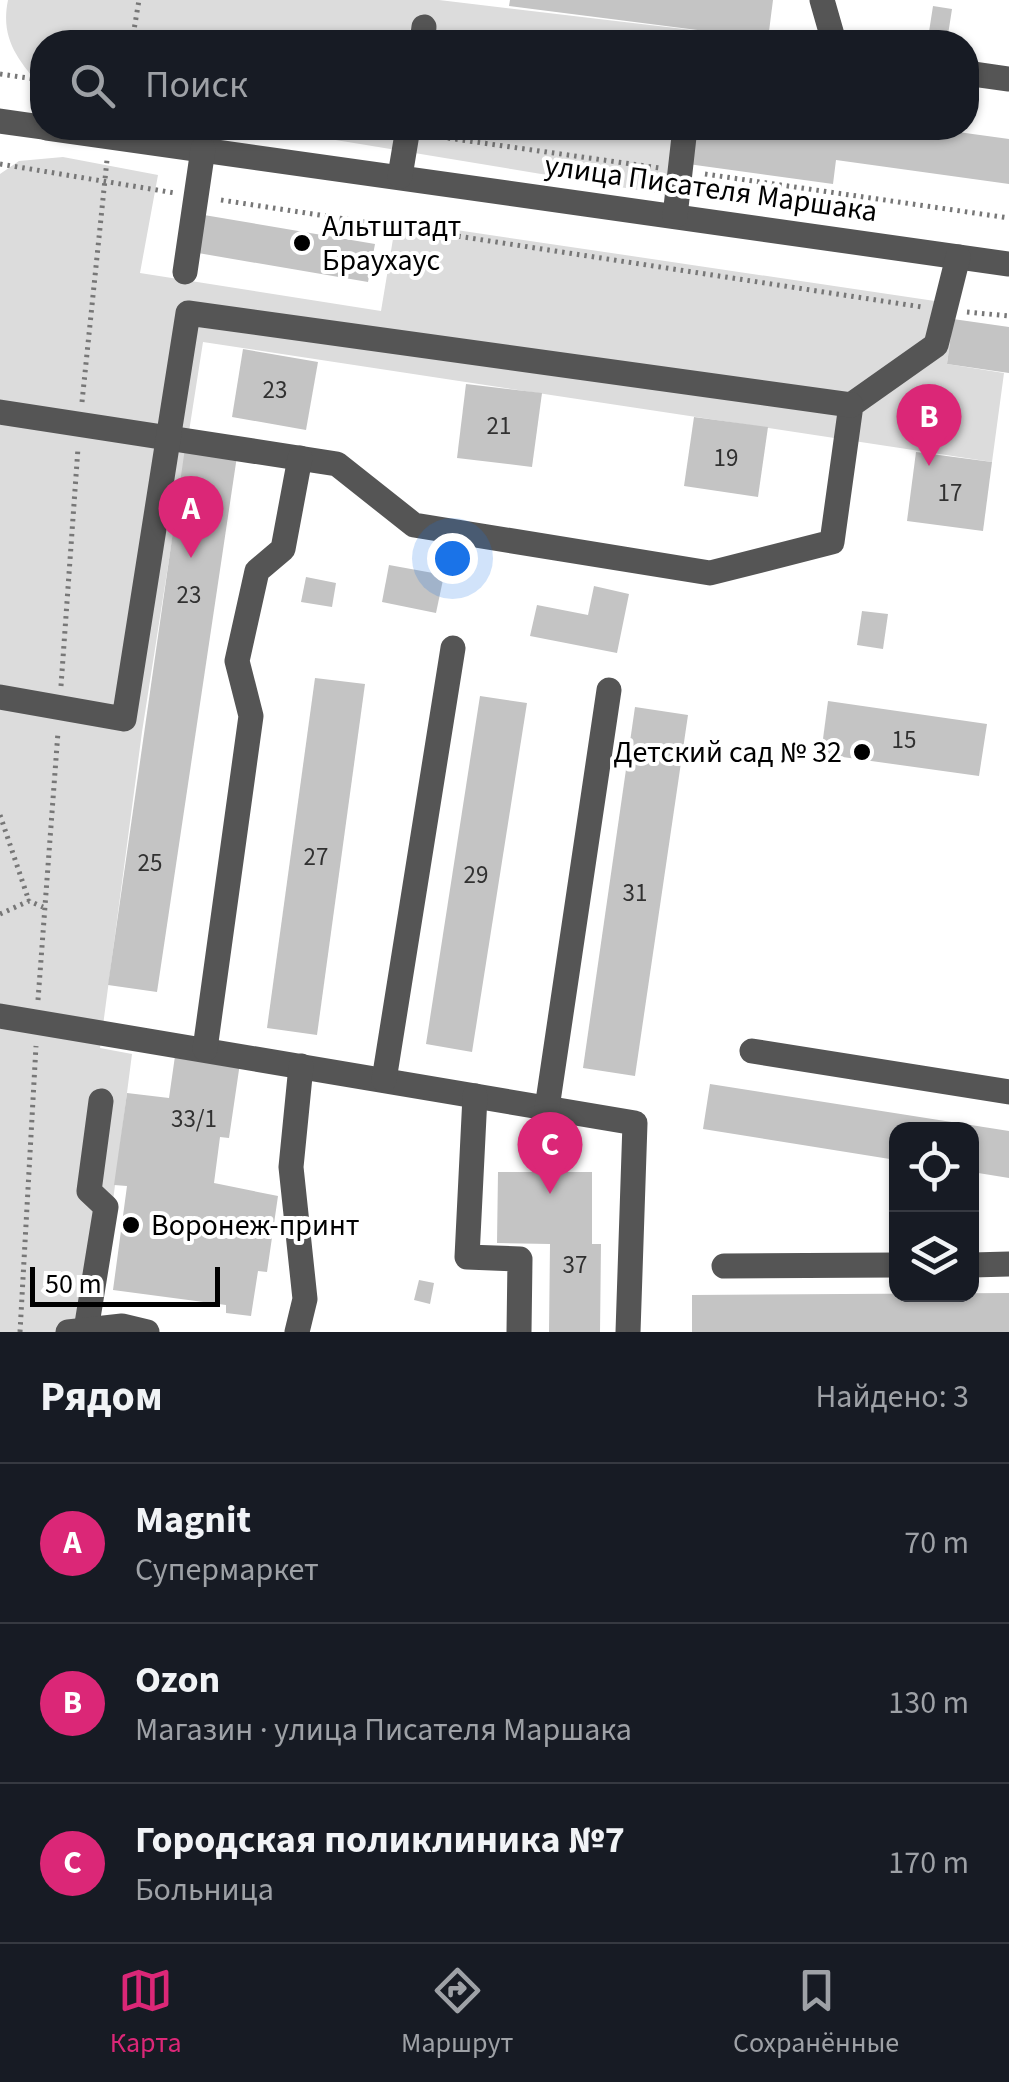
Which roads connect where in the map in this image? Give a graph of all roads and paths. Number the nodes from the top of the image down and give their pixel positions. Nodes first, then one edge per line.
1 (139, 0) edge
2 (822, 0) edge
3 (134, 30) edge
4 (831, 30) edge
5 (0, 74) edge
6 (979, 75) edge
7 (30, 78) edge
8 (1009, 78) edge
9 (0, 120) edge
10 (30, 125) edge
11 (138, 140) edge
12 (406, 140) edge
13 (684, 140) edge
14 (203, 149) junction
15 (400, 176) junction
16 (675, 216) junction
17 (421, 234) dead end
18 (958, 257) junction
19 (1009, 264) edge
20 (184, 272) dead end
21 (944, 310) junction
22 (1009, 316) edge
23 (851, 405) junction
24 (0, 412) edge
25 (169, 437) junction
26 (300, 458) junction
27 (453, 648) dead end
28 (609, 690) dead end
29 (0, 697) edge
30 (0, 815) edge
31 (28, 901) junction
32 (43, 907) dead end
33 (0, 914) edge
34 (0, 1016) edge
35 (205, 1049) junction
36 (752, 1051) dead end
37 (302, 1066) junction
38 (384, 1080) junction
39 (1009, 1092) edge
40 (475, 1096) junction
41 (101, 1100) dead end
42 (547, 1108) junction
43 (1009, 1264) edge
44 (889, 1265) edge
45 (979, 1265) edge
46 (724, 1266) dead end
47 (77, 1331) edge
48 (147, 1332) edge
49 (297, 1332) edge
50 (519, 1332) edge
51 (628, 1332) edge

1 - 3 path
2 - 4 street
5 - 7 path
6 - 8 street
9 - 10 street, улица Писателя Маршака
11 - 14 street, улица Писателя Маршака
12 - 15 street
13 - 16 street
14 - 15 street, улица Писателя Маршака
14 - 20 street
15 - 16 street, улица Писателя Маршака
16 - 18 street, улица Писателя Маршака
17 - 21 path
18 - 19 street, улица Писателя Маршака
18 - 21 street
21 - 22 path
21 - 23 street
23 - 25 street
23 - 26 street
24 - 25 street
25 - 26 street
25 - 29 street
26 - 35 street
27 - 38 street
28 - 42 street
30 - 31 path
31 - 32 path
31 - 33 path
34 - 35 street
35 - 37 street
36 - 39 street
37 - 38 street
37 - 49 street
38 - 40 street
40 - 42 street
40 - 50 street
41 - 47 street
42 - 51 street
43 - 45 street
44 - 46 street
47 - 48 street

